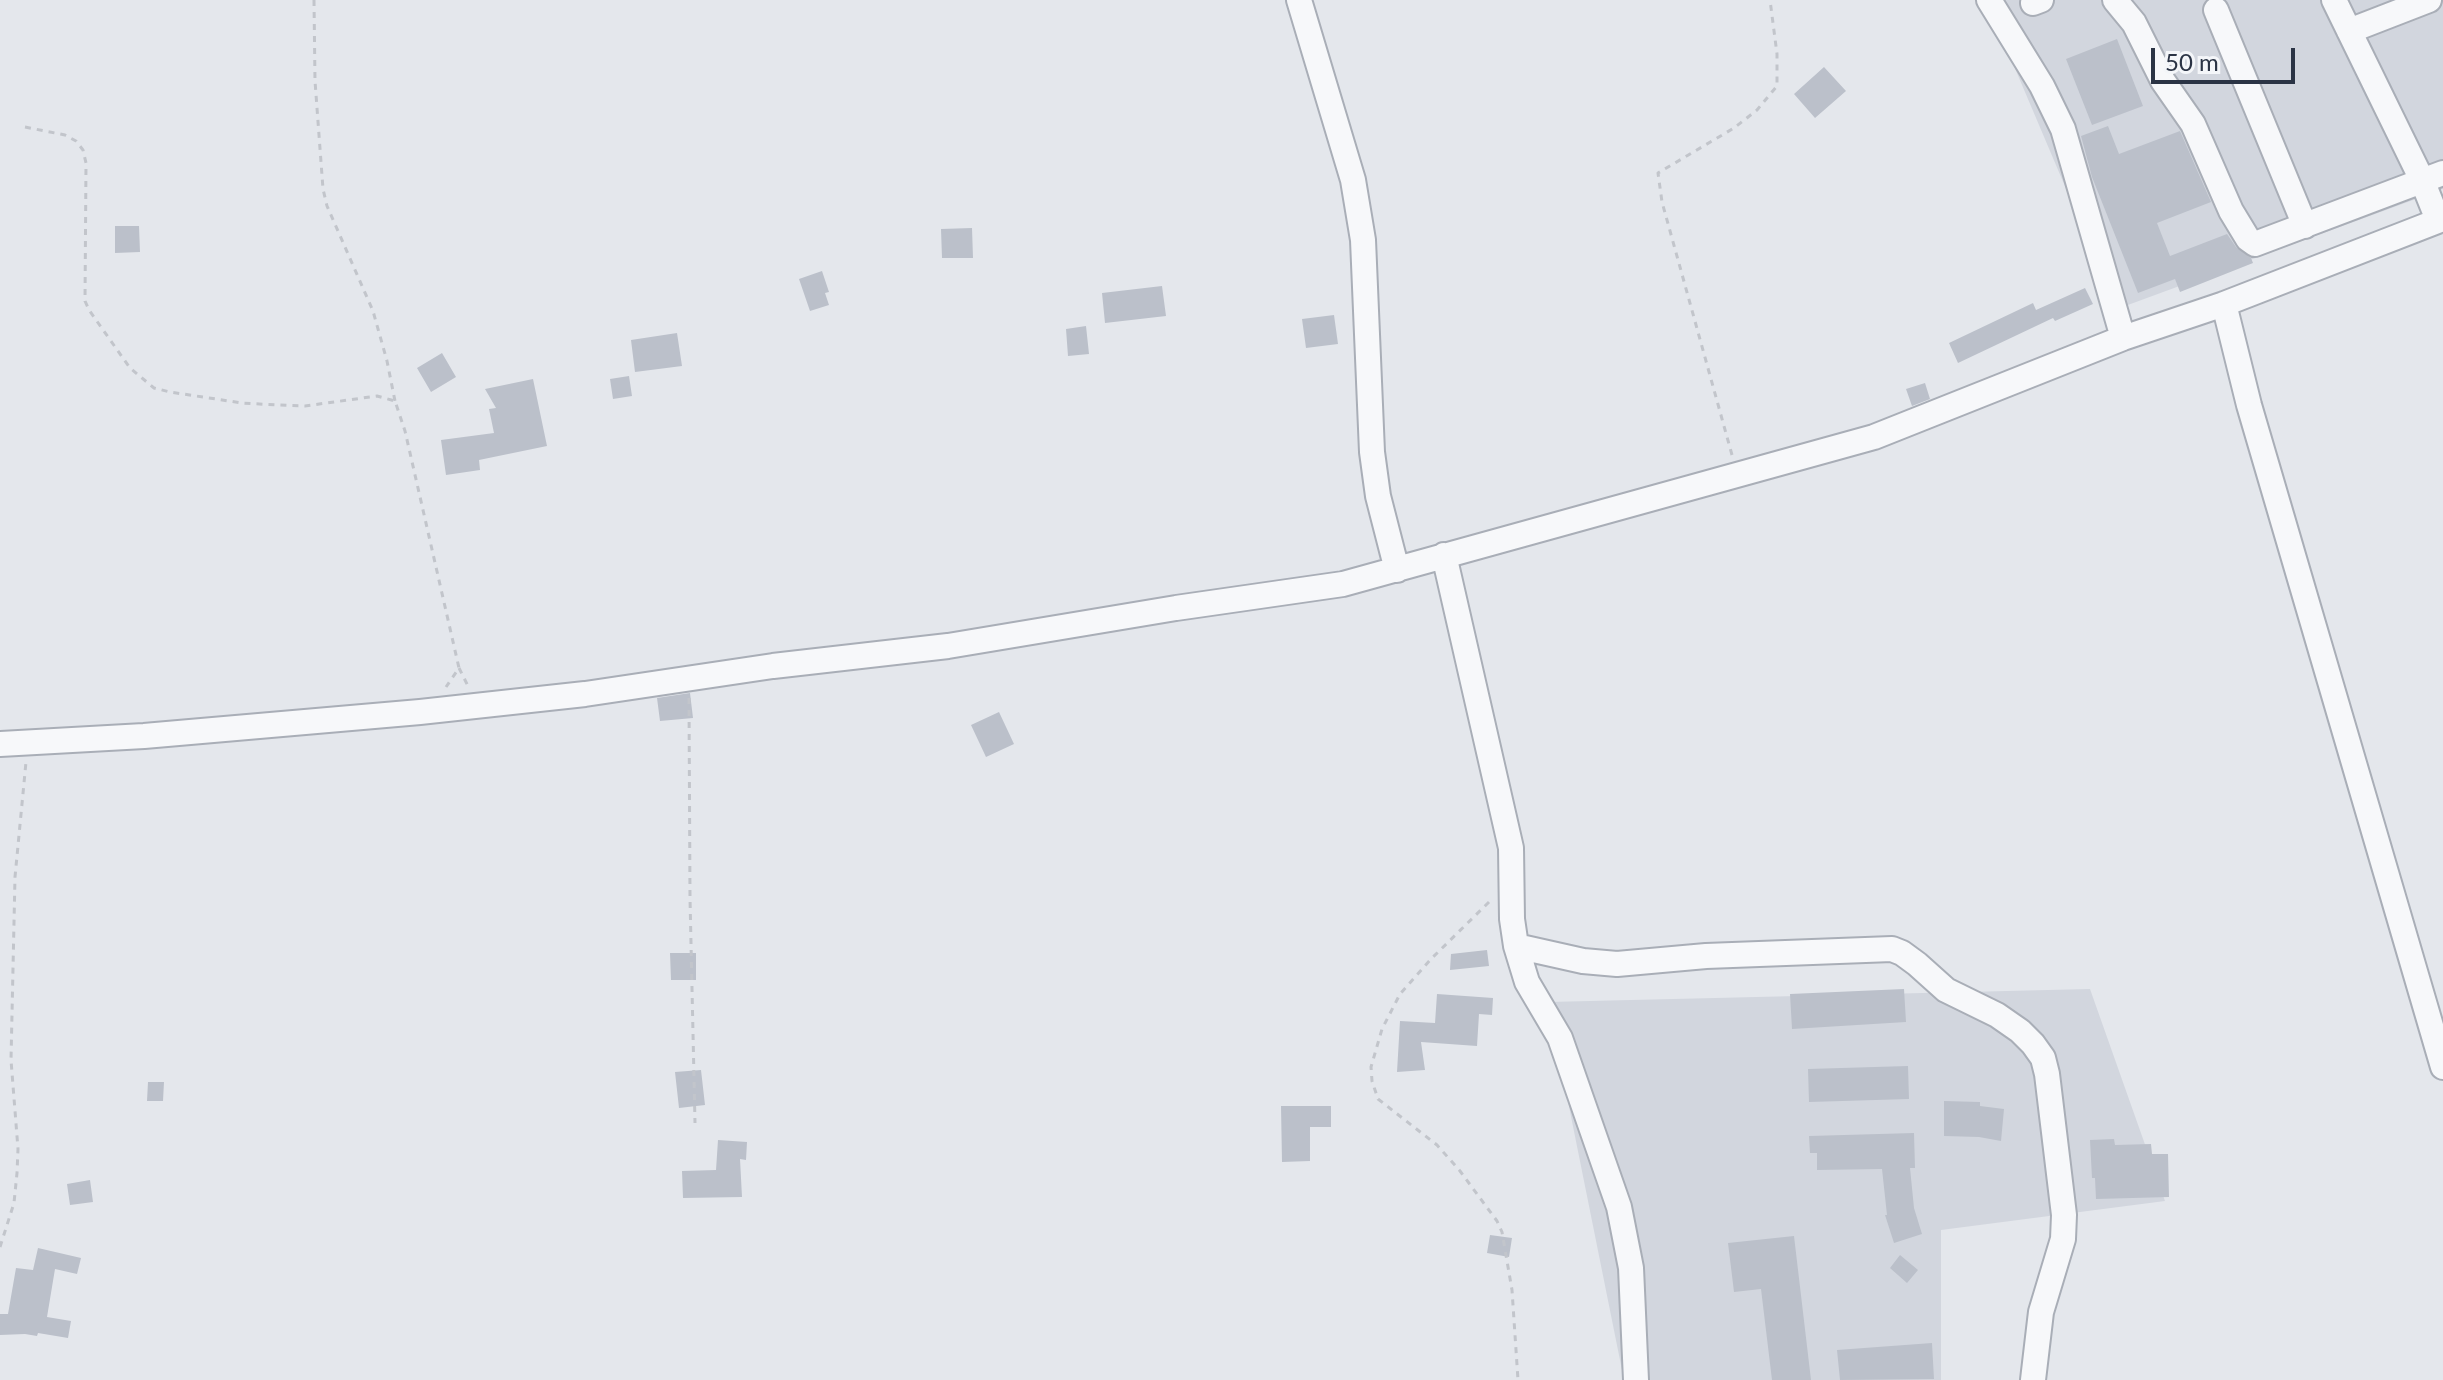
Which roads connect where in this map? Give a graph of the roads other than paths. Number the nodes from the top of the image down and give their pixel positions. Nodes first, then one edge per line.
1 (1299, 0) edge
2 (1989, 0) edge
3 (2115, 0) edge
4 (2334, 0) edge
5 (2429, 0) edge
6 (2216, 10) dead end
7 (2349, 31) junction
8 (2432, 176) edge
9 (2441, 220) edge
10 (2305, 226) junction
11 (2224, 304) junction
12 (2123, 338) junction
13 (1444, 555) junction
14 (1397, 570) junction
15 (0, 744) edge
16 (1516, 946) junction
17 (2443, 1067) edge
18 (1636, 1380) edge
19 (2033, 1380) edge

1 - 14 street
2 - 12 street
3 - 10 street
4 - 7 street
5 - 7 street
6 - 10 street
7 - 8 street
8 - 9 street
8 - 10 street
9 - 11 street
11 - 12 street
11 - 17 street
12 - 13 street
13 - 14 street
13 - 16 street
14 - 15 street
16 - 18 street
16 - 19 street

